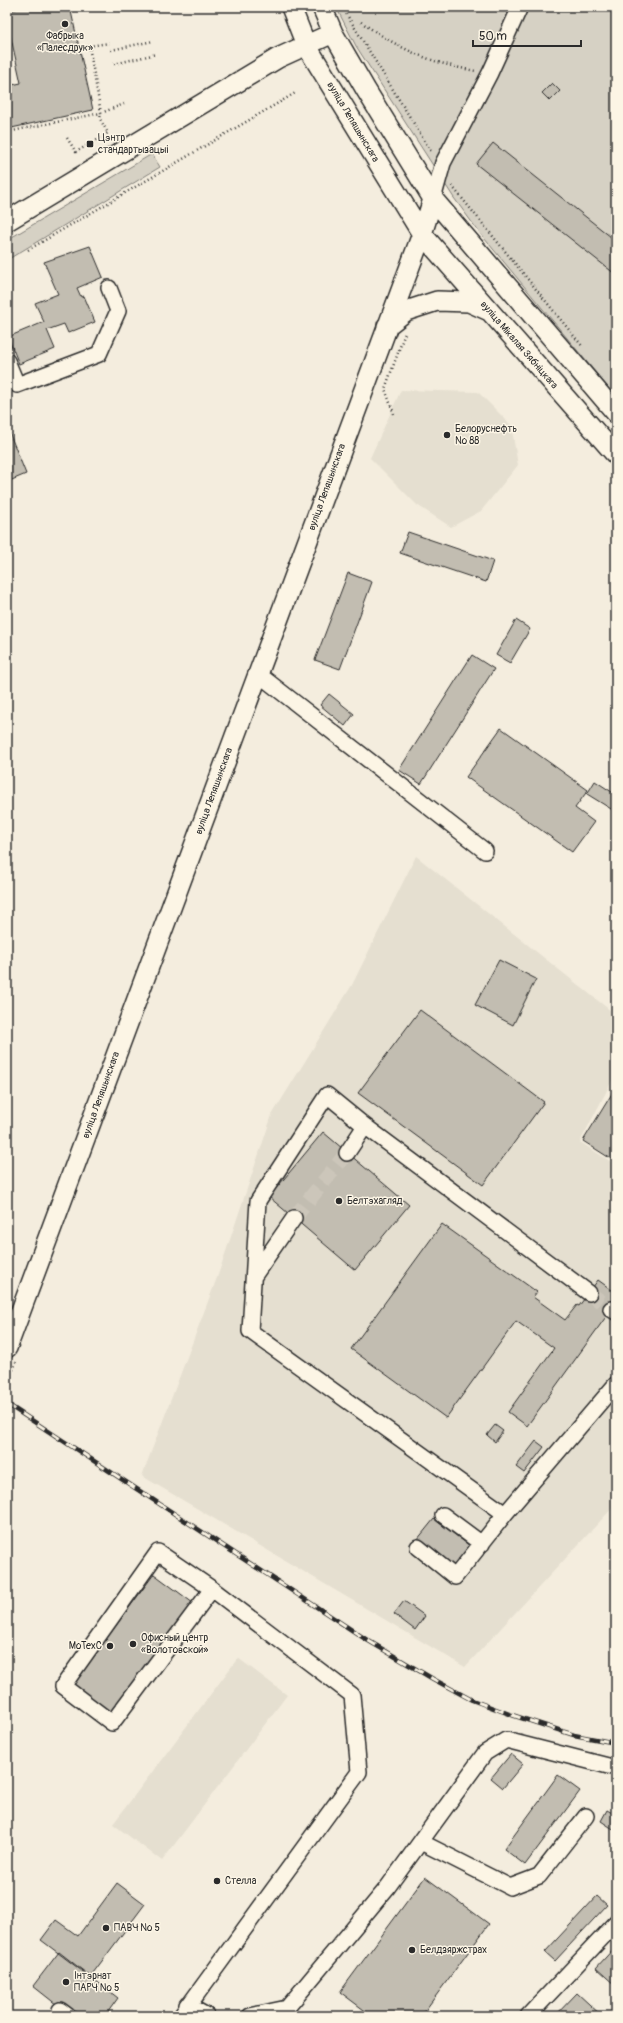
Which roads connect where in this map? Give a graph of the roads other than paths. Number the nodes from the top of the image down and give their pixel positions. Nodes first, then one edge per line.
1 (291, 7) edge
2 (322, 7) edge
3 (520, 7) edge
4 (333, 33) junction
5 (306, 45) junction
6 (433, 199) junction
7 (7, 222) edge
8 (422, 234) junction
9 (109, 288) dead end
10 (491, 312) junction
11 (387, 326) junction
12 (7, 361) edge
13 (616, 413) edge
14 (616, 455) edge
15 (257, 673) junction
16 (485, 852) dead end
17 (365, 1126) junction
18 (347, 1153) tunnel mouth
19 (294, 1218) tunnel mouth
20 (254, 1276) junction
21 (589, 1292) tunnel mouth
22 (7, 1348) edge
23 (616, 1384) edge
24 (505, 1514) junction
25 (442, 1515) dead end
26 (482, 1544) junction
27 (418, 1547) dead end
28 (212, 1589) junction
29 (616, 1768) edge
30 (586, 1816) dead end
31 (421, 1842) junction
32 (616, 1923) edge
33 (184, 2011) edge
34 (207, 2016) edge
35 (250, 2016) edge
36 (528, 2016) edge

1 - 5 main road, вуліца Лепяшынскага
2 - 4 main road
3 - 6 lane
4 - 5 main road
4 - 6 main road
5 - 7 main road
5 - 8 main road, вуліца Лепяшынскага
6 - 8 main road, вуліца Лепяшынскага
6 - 13 main road
8 - 10 main road, вуліца Мікалая Зябніцкага
8 - 11 main road, вуліца Лепяшынскага
9 - 12 lane
10 - 11 main road
10 - 14 main road, вуліца Мікалая Зябніцкага
11 - 15 main road, вуліца Лепяшынскага
15 - 16 lane
15 - 22 main road, вуліца Лепяшынскага
17 - 18 lane
17 - 20 lane
17 - 21 lane
19 - 20 lane
20 - 24 lane
23 - 24 lane
24 - 26 lane
25 - 26 lane
26 - 27 lane
28 - 28 lane
28 - 33 lane
29 - 31 lane
30 - 31 lane
31 - 35 lane
32 - 36 lane
33 - 34 lane

